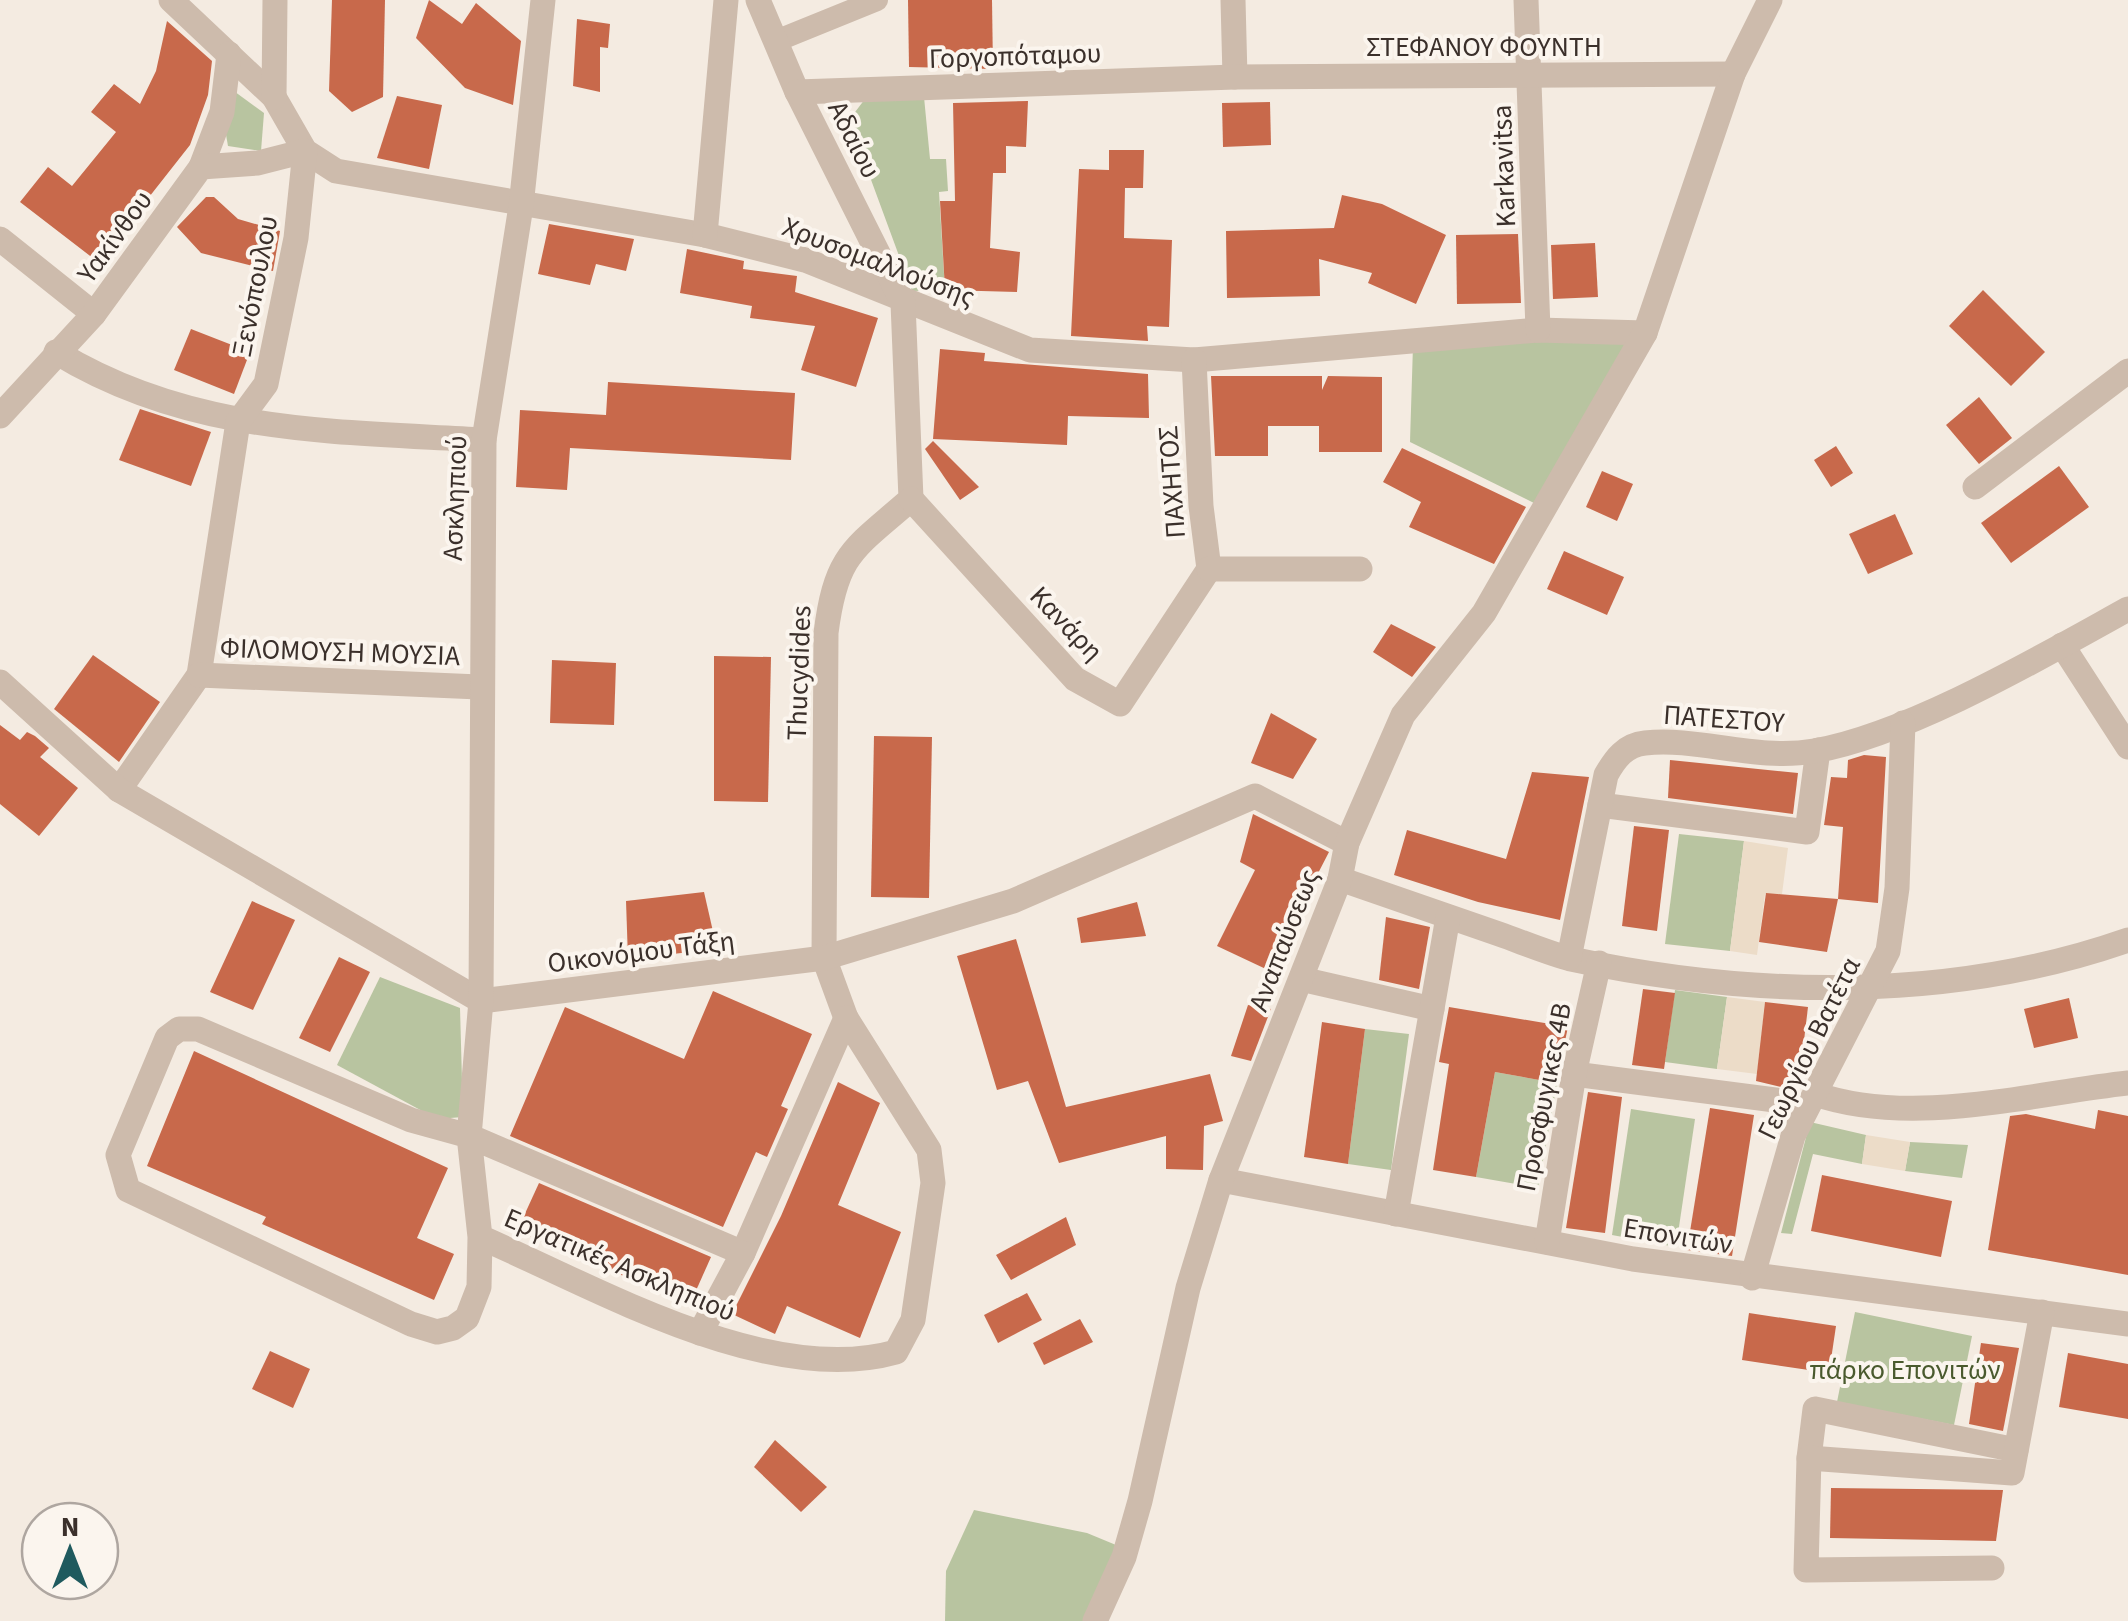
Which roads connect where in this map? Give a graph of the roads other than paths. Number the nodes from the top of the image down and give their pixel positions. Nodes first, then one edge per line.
1 (171, 0) edge
2 (275, 0) edge
3 (542, 0) edge
4 (726, 0) edge
5 (758, 0) edge
6 (876, 0) edge
7 (1234, 0) edge
8 (1526, 0) edge
9 (1770, 0) edge
10 (776, 42) junction
11 (229, 54) junction
12 (1732, 74) junction
13 (1529, 76) junction
14 (1235, 77) junction
15 (798, 92) junction
16 (274, 97) junction
17 (305, 151) junction
18 (200, 167) junction
19 (521, 206) junction
20 (705, 235) junction
21 (0, 239) edge
22 (903, 303) junction
23 (94, 314) junction
24 (1538, 330) junction
25 (1645, 333) junction
26 (56, 352) junction
27 (1194, 360) junction
28 (2128, 371) edge
29 (0, 416) edge
30 (238, 422) junction
31 (484, 440) junction
32 (1975, 487) dead end
33 (912, 498) junction
34 (1209, 569) junction
35 (1360, 569) dead end
36 (2128, 609) edge
37 (2062, 646) junction
38 (199, 674) junction
39 (0, 682) edge
40 (479, 687) junction
41 (1903, 722) junction
42 (2128, 747) edge
43 (1818, 750) junction
44 (120, 790) junction
45 (1600, 806) junction
46 (1347, 843) junction
47 (1340, 879) junction
48 (1448, 916) junction
49 (2128, 940) edge
50 (824, 958) junction
51 (1569, 958) junction
52 (1599, 963) junction
53 (1301, 979) junction
54 (1873, 989) junction
55 (481, 1001) junction
56 (1432, 1009) junction
57 (846, 1018) junction
58 (1574, 1074) junction
59 (2128, 1083) edge
60 (1816, 1094) junction
61 (1775, 1100) dead end
62 (469, 1136) junction
63 (1222, 1180) junction
64 (1396, 1214) junction
65 (480, 1237) junction
66 (1547, 1242) junction
67 (743, 1253) junction
68 (1752, 1278) junction
69 (2042, 1312) junction
70 (2128, 1324) edge
71 (700, 1333) junction
72 (2016, 1450) junction
73 (1809, 1458) junction
74 (1992, 1568) dead end
75 (1095, 1621) edge

1 - 11 street
2 - 16 street
3 - 19 street, Ασκληπιού
4 - 20 street
5 - 10 street, Αδαίου
6 - 10 street
7 - 14 street
8 - 13 street, Karkavitsa
9 - 12 street, Αναπαύσεως
10 - 15 street, Αδαίου
11 - 16 street
11 - 18 street, Υακίνθου
12 - 13 street, ΣΤΕΦΑΝΟΥ ΦΟΥΝΤΗ
12 - 25 street, Αναπαύσεως
13 - 14 street, ΣΤΕΦΑΝΟΥ ΦΟΥΝΤΗ
13 - 24 street, Karkavitsa
14 - 15 street, Γοργοπόταμου
15 - 22 street, Αδαίου
16 - 17 street
17 - 18 street
17 - 19 street, Χρυσομαλλούσης
17 - 30 street, Ξενόπουλου
18 - 23 street, Υακίνθου
19 - 20 street, Χρυσομαλλούσης
19 - 31 street, Ασκληπιού
20 - 22 street, Χρυσομαλλούσης
21 - 23 street
22 - 27 street, Χρυσομαλλούσης
22 - 33 street
23 - 26 street, Υακίνθου
24 - 25 street, Χρυσομαλλούσης
24 - 27 street, Χρυσομαλλούσης
25 - 46 street, Αναπαύσεως
26 - 29 street, Υακίνθου
26 - 30 street
27 - 34 street, ΠΑΧΗΤΟΣ
28 - 32 street
30 - 31 street
30 - 38 street
31 - 40 street, Ασκληπιού
33 - 34 street, Κανάρη
33 - 50 street, Thucydides
34 - 35 street, ΠΑΧΗΤΟΣ
36 - 37 street, ΠΑΤΕΣΤΟΥ
37 - 41 street, ΠΑΤΕΣΤΟΥ
37 - 42 street
38 - 40 street, ΦΙΛΟΜΟΥΣΗ ΜΟΥΣΙΑ
38 - 44 street
39 - 44 street
40 - 55 street, Ασκληπιού
41 - 43 street, ΠΑΤΕΣΤΟΥ
41 - 54 street, Γεωργίου Βατέτα
43 - 45 street, ΠΑΤΕΣΤΟΥ
43 - 45 street
44 - 55 street
45 - 51 street, ΠΑΤΕΣΤΟΥ
46 - 47 street, Αναπαύσεως
46 - 50 street, Οικονόμου Τάξη
47 - 48 street
47 - 53 street, Αναπαύσεως
48 - 51 street
48 - 56 street
49 - 54 street
50 - 55 street, Οικονόμου Τάξη
50 - 57 street
51 - 52 street
52 - 54 street
52 - 58 street, Προσφυγικες 4Β
53 - 56 street
53 - 63 street, Αναπαύσεως
54 - 60 street, Γεωργίου Βατέτα
55 - 62 street, Εργατικές Ασκληπιού
56 - 64 street
57 - 67 street, Εργατικές Ασκληπιού
57 - 71 street, Εργατικές Ασκληπιού
58 - 61 street
58 - 66 street, Προσφυγικες 4Β
59 - 60 street
60 - 68 street, Γεωργίου Βατέτα
62 - 65 street, Εργατικές Ασκληπιού
62 - 65 street, Εργατικές Ασκληπιού
62 - 67 street, Εργατικές Ασκληπιού
63 - 64 street, Επονιτών
63 - 75 street, Αναπαύσεως
64 - 66 street, Επονιτών
65 - 71 street, Εργατικές Ασκληπιού
66 - 68 street, Επονιτών
67 - 71 street
68 - 69 street, Επονιτών
69 - 70 street, Επονιτών
69 - 72 street
72 - 73 street
72 - 73 street
73 - 74 street

